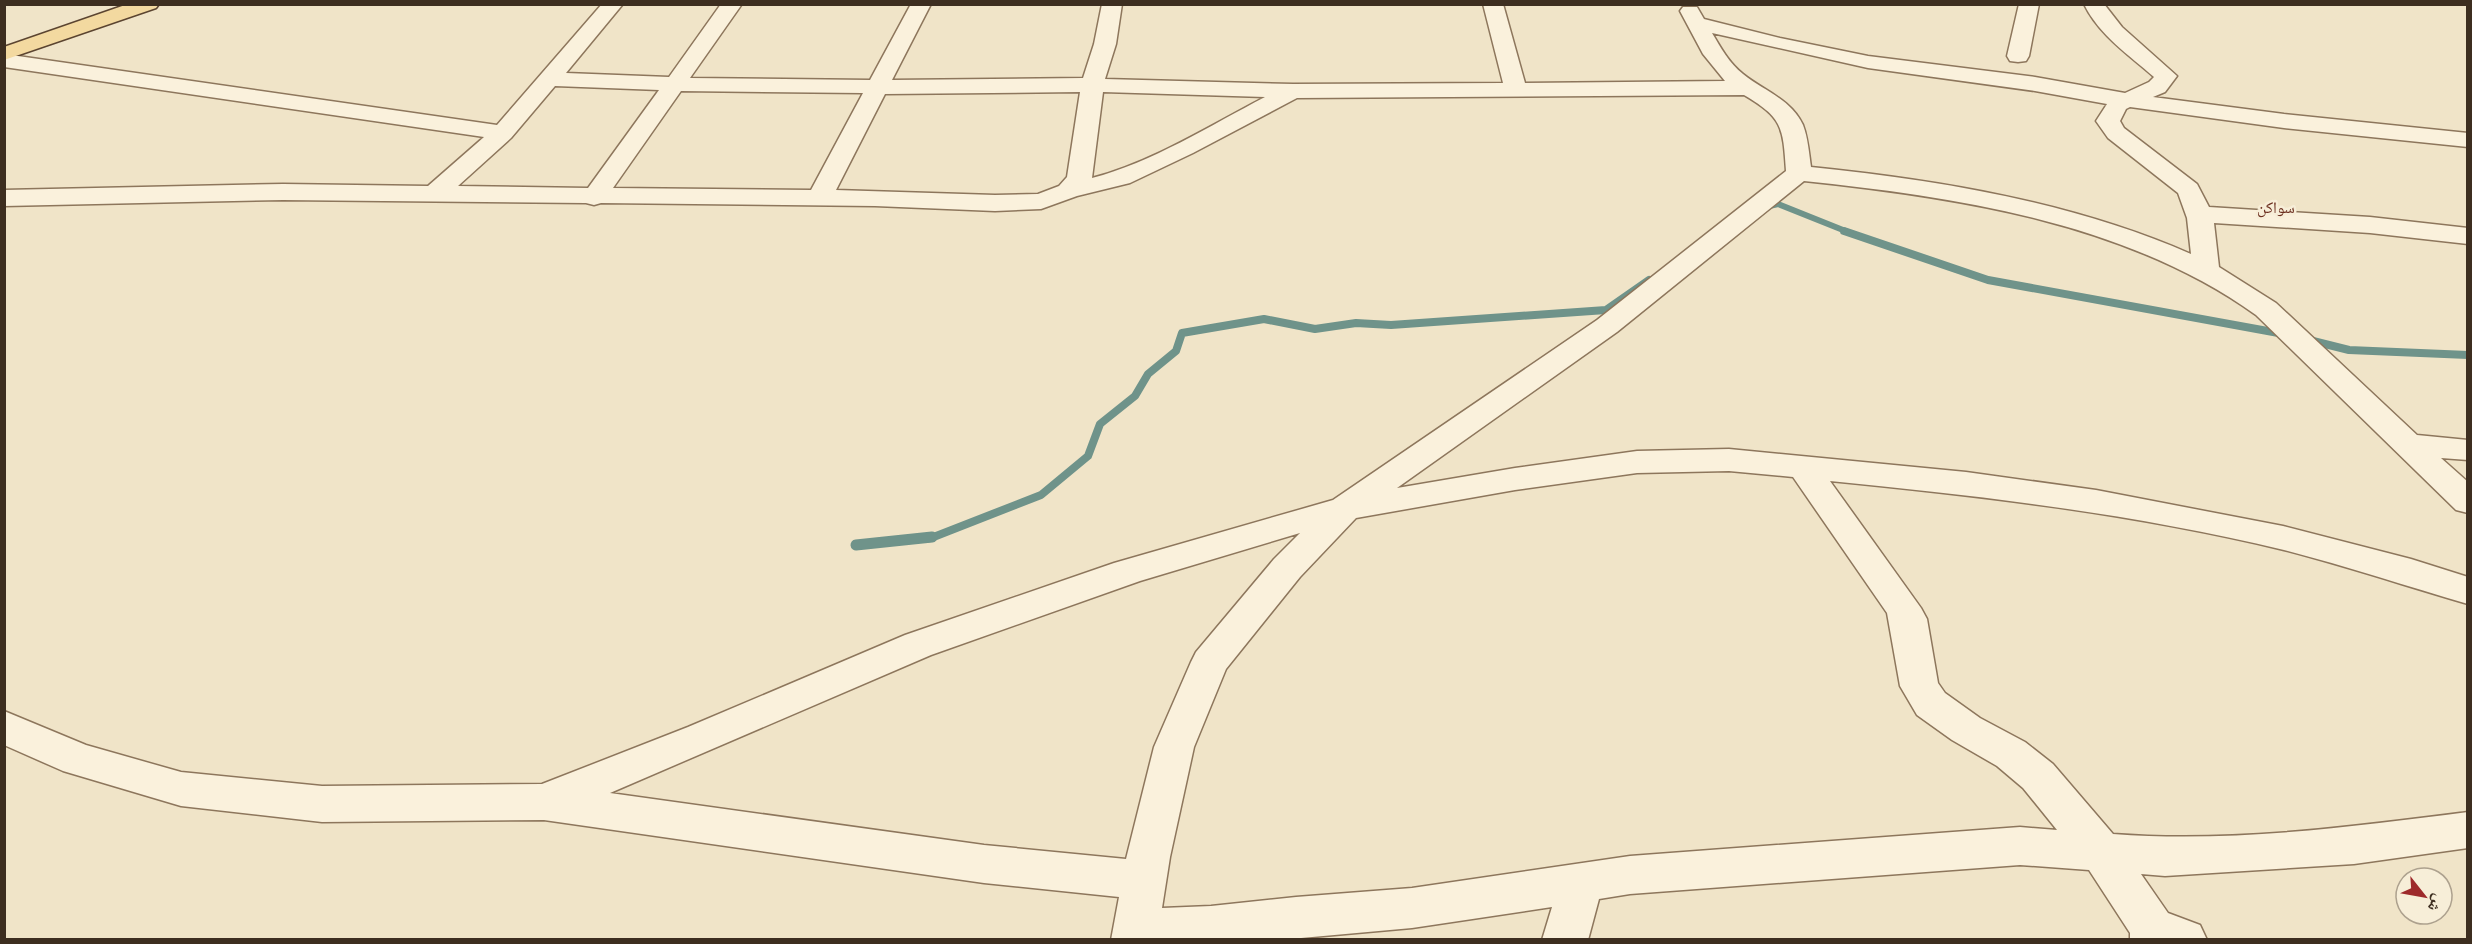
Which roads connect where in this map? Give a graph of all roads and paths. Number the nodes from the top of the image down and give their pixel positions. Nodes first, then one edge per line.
1 (115, 4) edge
2 (149, 4) edge
3 (613, 4) edge
4 (732, 4) edge
5 (921, 4) edge
6 (1112, 4) edge
7 (1493, 4) edge
8 (2030, 4) edge
9 (2094, 4) edge
10 (1691, 14) edge
11 (4, 42) edge
12 (4, 54) edge
13 (2018, 56) dead end
14 (4, 60) edge
15 (550, 79) junction
16 (675, 84) junction
17 (1092, 86) junction
18 (877, 87) junction
19 (1746, 88) junction
20 (1516, 89) junction
21 (1293, 91) junction
22 (2125, 100) junction
23 (503, 133) junction
24 (2468, 140) edge
25 (1799, 173) junction
26 (1068, 191) junction
27 (435, 193) junction
28 (594, 197) junction
29 (4, 198) edge
30 (819, 198) junction
31 (2199, 214) junction
32 (2468, 236) edge
33 (2206, 270) junction
34 (2406, 444) junction
35 (2468, 450) edge
36 (1803, 467) junction
37 (2468, 502) edge
38 (1345, 508) junction
39 (2468, 591) edge
40 (7, 731) edge
41 (544, 802) junction
42 (2468, 830) edge
43 (2100, 852) junction
44 (1144, 880) junction
45 (1581, 883) junction
46 (1134, 934) edge
47 (2163, 936) edge
48 (1566, 939) edge

1 - 11 main road
2 - 12 main road
3 - 15 street
4 - 16 street
5 - 18 street
6 - 17 street
7 - 20 street
8 - 13 street
9 - 22 street
10 - 19 street
10 - 22 street
14 - 23 street
15 - 16 street
15 - 23 street
16 - 18 street
16 - 28 street
17 - 18 street
17 - 21 street
17 - 26 street
18 - 30 street
19 - 20 street
19 - 25 street
20 - 21 street
21 - 26 street
22 - 24 street
22 - 31 street
23 - 27 street
25 - 33 street
25 - 38 street
26 - 30 street
27 - 28 street
27 - 29 street
28 - 30 street
31 - 32 street
31 - 33 street
33 - 34 street
34 - 35 street
34 - 37 street
36 - 38 street
36 - 39 street
36 - 43 street
38 - 41 street
38 - 44 street
40 - 41 street
41 - 44 street
42 - 43 street
43 - 45 street
43 - 47 street
44 - 46 street
45 - 46 street
45 - 48 street

